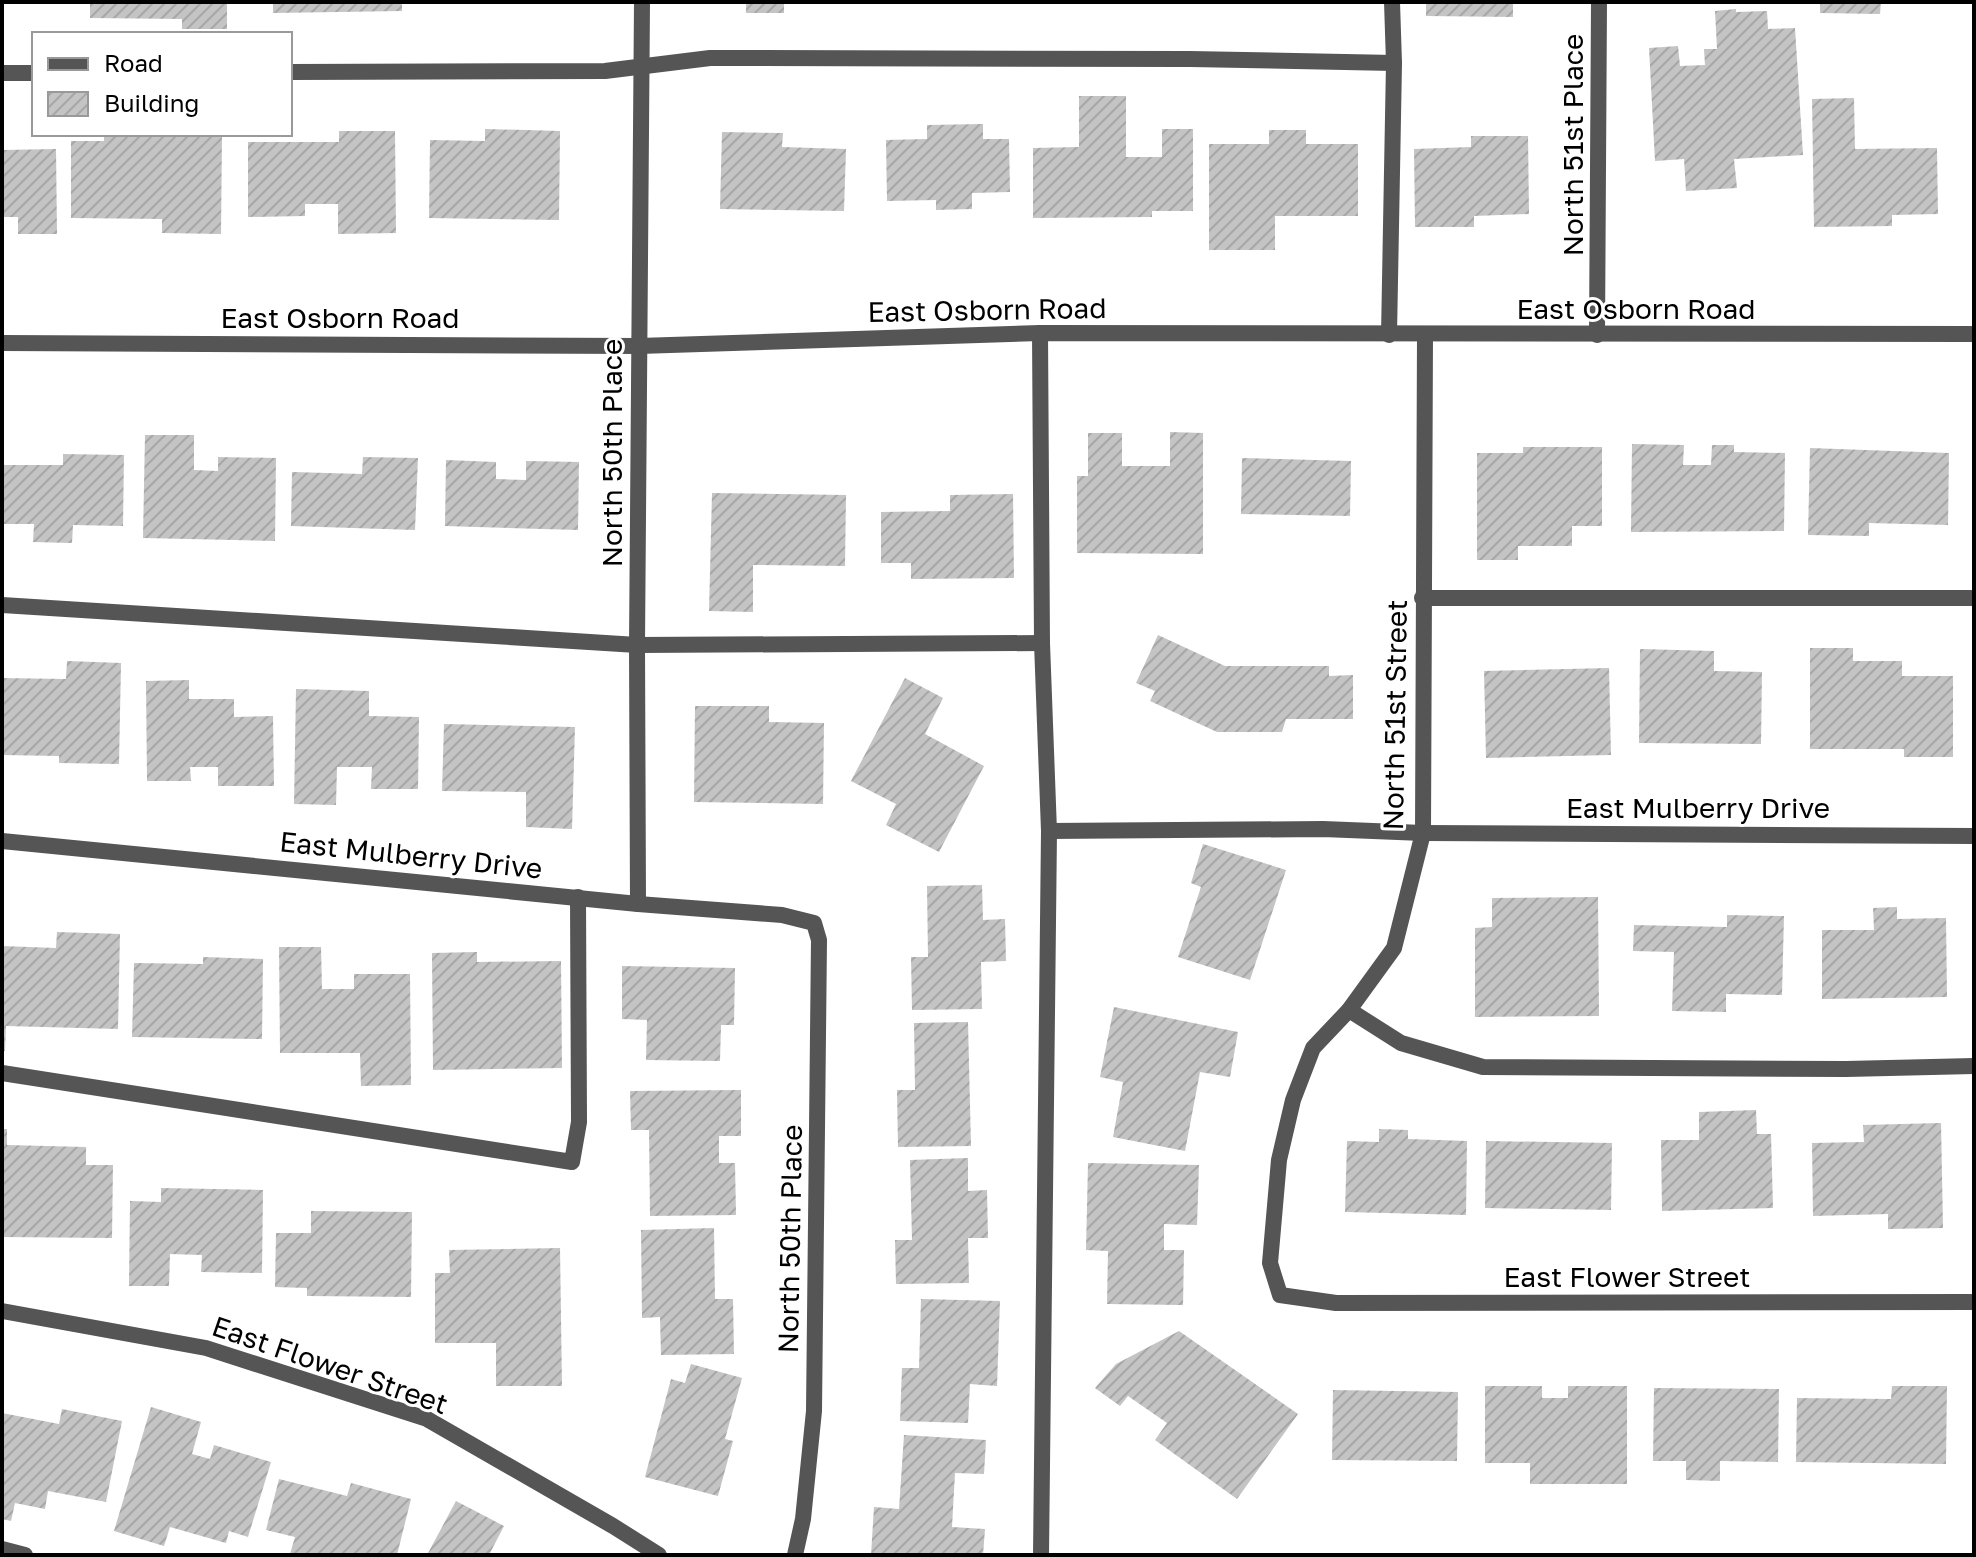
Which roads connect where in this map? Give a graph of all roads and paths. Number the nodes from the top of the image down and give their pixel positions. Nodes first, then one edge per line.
1 (642, 2) edge
2 (1392, 2) edge
3 (1599, 2) edge
4 (1394, 63) junction
5 (643, 68) junction
6 (292, 72) edge
7 (2, 73) edge
8 (32, 73) edge
9 (1040, 333) junction
10 (1974, 334) edge
11 (1389, 335) junction
12 (1425, 335) junction
13 (1597, 335) junction
14 (2, 343) edge
15 (639, 346) junction
16 (1422, 598) junction
17 (1974, 598) edge
18 (2, 605) edge
19 (1042, 643) junction
20 (637, 645) junction
21 (1049, 831) junction
22 (1423, 833) junction
23 (1974, 836) edge
24 (2, 841) edge
25 (578, 897) junction
26 (638, 904) junction
27 (814, 923) joint
28 (1349, 1010) junction
29 (1974, 1066) edge
30 (2, 1073) edge
31 (1280, 1295) joint
32 (1974, 1302) edge
33 (2, 1311) edge
34 (2, 1549) edge
35 (25, 1555) edge
36 (659, 1555) edge
37 (795, 1555) edge
38 (1041, 1555) edge

1 - 5 street, North 50th Place
2 - 4 street
3 - 13 street, North 51st Place
4 - 5 street
4 - 11 street
5 - 6 street
5 - 15 street, North 50th Place
7 - 8 street
9 - 11 street, East Osborn Road
9 - 15 street, East Osborn Road
9 - 19 street
10 - 13 street, East Osborn Road
11 - 12 street, East Osborn Road
12 - 13 street, East Osborn Road
12 - 16 street, North 51st Street
14 - 15 street, East Osborn Road
15 - 20 street, North 50th Place
16 - 17 street
16 - 22 street, North 51st Street
18 - 20 street
19 - 20 street
19 - 21 street
20 - 26 street, North 50th Place
21 - 22 street, East Mulberry Drive
21 - 38 street
22 - 23 street, East Mulberry Drive
22 - 28 street, North 51st Street
24 - 25 street, East Mulberry Drive
25 - 26 street, East Mulberry Drive
25 - 30 street
26 - 27 street, East Mulberry Drive
27 - 37 street, North 50th Place
28 - 29 street
28 - 31 street, North 51st Street
31 - 32 street, East Flower Street
33 - 36 street, East Flower Street
34 - 35 street

